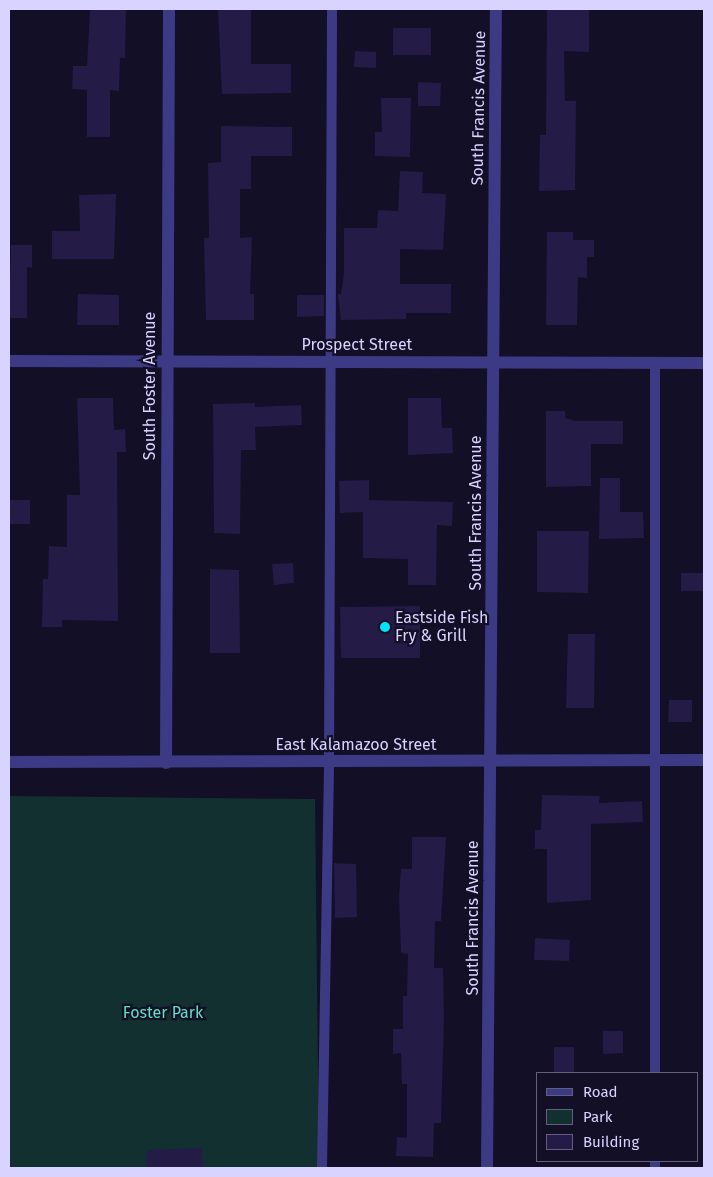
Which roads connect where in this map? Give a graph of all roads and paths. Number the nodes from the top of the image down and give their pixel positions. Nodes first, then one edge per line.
1 (169, 9) edge
2 (332, 9) edge
3 (496, 9) edge
4 (9, 361) edge
5 (166, 361) junction
6 (330, 361) junction
7 (493, 361) junction
8 (655, 363) junction
9 (704, 363) edge
10 (704, 760) edge
11 (490, 761) junction
12 (656, 761) junction
13 (9, 762) edge
14 (166, 762) junction
15 (329, 762) junction
16 (655, 1072) edge
17 (322, 1168) edge
18 (488, 1168) edge

1 - 5 street, South Foster Avenue
2 - 6 lane
3 - 7 street, South Francis Avenue
4 - 5 street, Prospect Street
5 - 6 street, Prospect Street
5 - 14 street, South Foster Avenue
6 - 7 street, Prospect Street
6 - 15 lane
7 - 8 street, Prospect Street
7 - 11 street, South Francis Avenue
8 - 9 street, Prospect Street
8 - 12 lane
10 - 12 street, East Kalamazoo Street
11 - 12 street, East Kalamazoo Street
11 - 15 street, East Kalamazoo Street
11 - 18 street, South Francis Avenue
12 - 16 lane
13 - 14 street, East Kalamazoo Street
14 - 15 street, East Kalamazoo Street
15 - 17 lane

